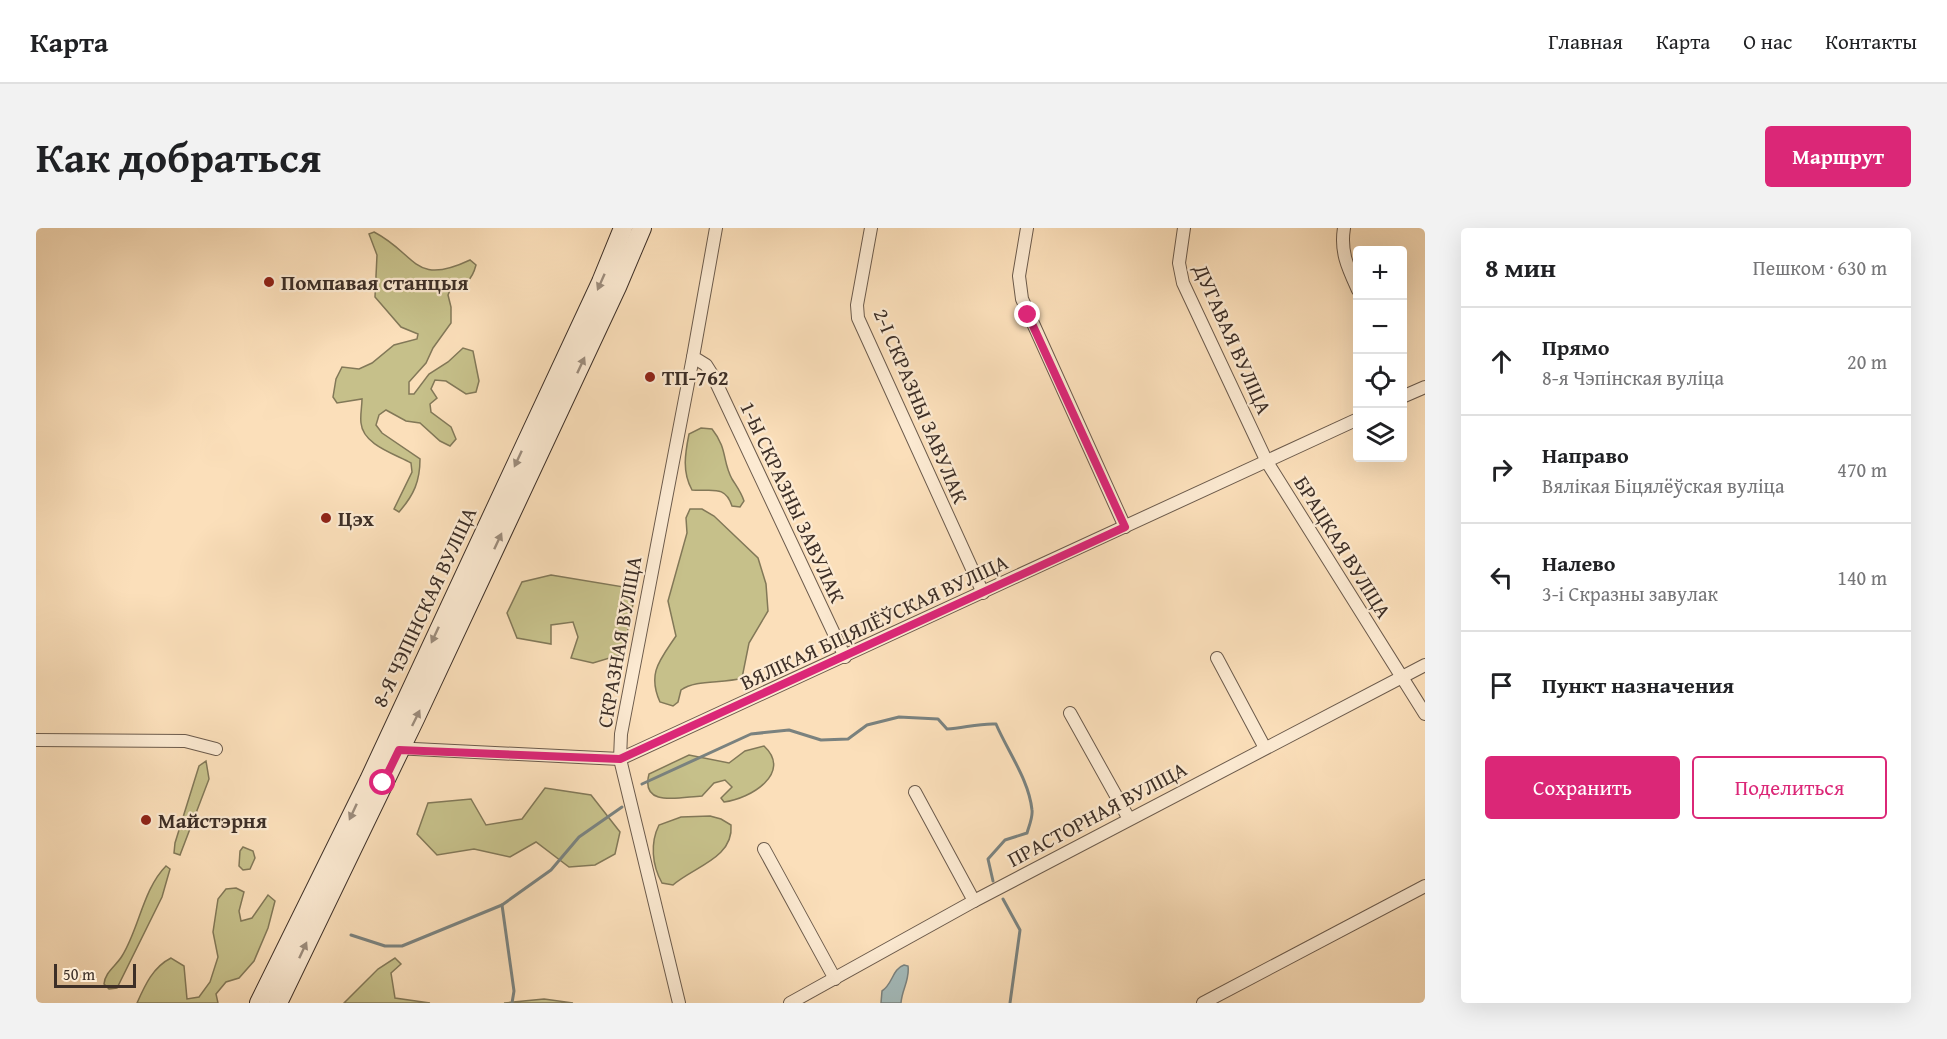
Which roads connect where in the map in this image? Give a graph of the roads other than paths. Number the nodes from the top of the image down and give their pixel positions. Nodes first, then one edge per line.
1 (623, 228) edge
2 (642, 228) edge
3 (716, 228) edge
4 (871, 228) edge
5 (1027, 228) edge
6 (1184, 228) edge
7 (1344, 228) edge
8 (1353, 279) edge
9 (693, 357) junction
10 (1425, 387) edge
11 (1407, 393) edge
12 (1353, 421) edge
13 (1267, 462) junction
14 (1125, 527) junction
15 (983, 593) junction
16 (844, 657) junction
17 (1217, 658) dead end
18 (1425, 665) edge
19 (1402, 677) junction
20 (1070, 713) dead end
21 (1425, 714) edge
22 (36, 740) edge
23 (392, 748) junction
24 (1265, 748) junction
25 (216, 749) dead end
26 (620, 759) junction
27 (915, 792) dead end
28 (1129, 819) junction
29 (764, 849) dead end
30 (1425, 886) edge
31 (974, 901) junction
32 (835, 979) junction
33 (259, 1003) edge
34 (278, 1003) edge
35 (679, 1003) edge
36 (790, 1003) edge
37 (1203, 1003) edge

1 -> 23 main road, 8-Я ЧЭПІНСКАЯ ВУЛІЦА
23 -> 2 main road, 8-Я ЧЭПІНСКАЯ ВУЛІЦА
3 - 9 street
4 - 15 street, 2-І СКРАЗНЫ ЗАВУЛАК
5 - 14 street
6 - 13 street, ДУГАВАЯ ВУЛІЦА
7 - 8 street
9 - 16 street, 1-Ы СКРАЗНЫ ЗАВУЛАК
9 - 26 street, СКРАЗНАЯ ВУЛІЦА
10 - 11 street
12 - 13 street, ВЯЛІКАЯ БІЦЯЛЁЎСКАЯ ВУЛІЦА
13 - 14 street, ВЯЛІКАЯ БІЦЯЛЁЎСКАЯ ВУЛІЦА
13 - 19 street, БРАЦКАЯ ВУЛІЦА
14 - 15 street, ВЯЛІКАЯ БІЦЯЛЁЎСКАЯ ВУЛІЦА
15 - 16 street, ВЯЛІКАЯ БІЦЯЛЁЎСКАЯ ВУЛІЦА
16 - 26 street, ВЯЛІКАЯ БІЦЯЛЁЎСКАЯ ВУЛІЦА
17 - 24 street
18 - 19 street, ПРАСТОРНАЯ ВУЛІЦА
19 - 21 street, БРАЦКАЯ ВУЛІЦА
19 - 24 street, ПРАСТОРНАЯ ВУЛІЦА
20 - 28 street
22 - 25 street
23 - 26 street, ВЯЛІКАЯ БІЦЯЛЁЎСКАЯ ВУЛІЦА
23 -> 33 main road, 8-Я ЧЭПІНСКАЯ ВУЛІЦА
34 -> 23 main road, 8-Я ЧЭПІНСКАЯ ВУЛІЦА
24 - 28 street, ПРАСТОРНАЯ ВУЛІЦА
26 - 35 street, СКРАЗНАЯ ВУЛІЦА
27 - 31 street
28 - 31 street, ПРАСТОРНАЯ ВУЛІЦА
29 - 32 street
30 - 37 street
31 - 32 street, ПРАСТОРНАЯ ВУЛІЦА
32 - 36 street, ПРАСТОРНАЯ ВУЛІЦА

